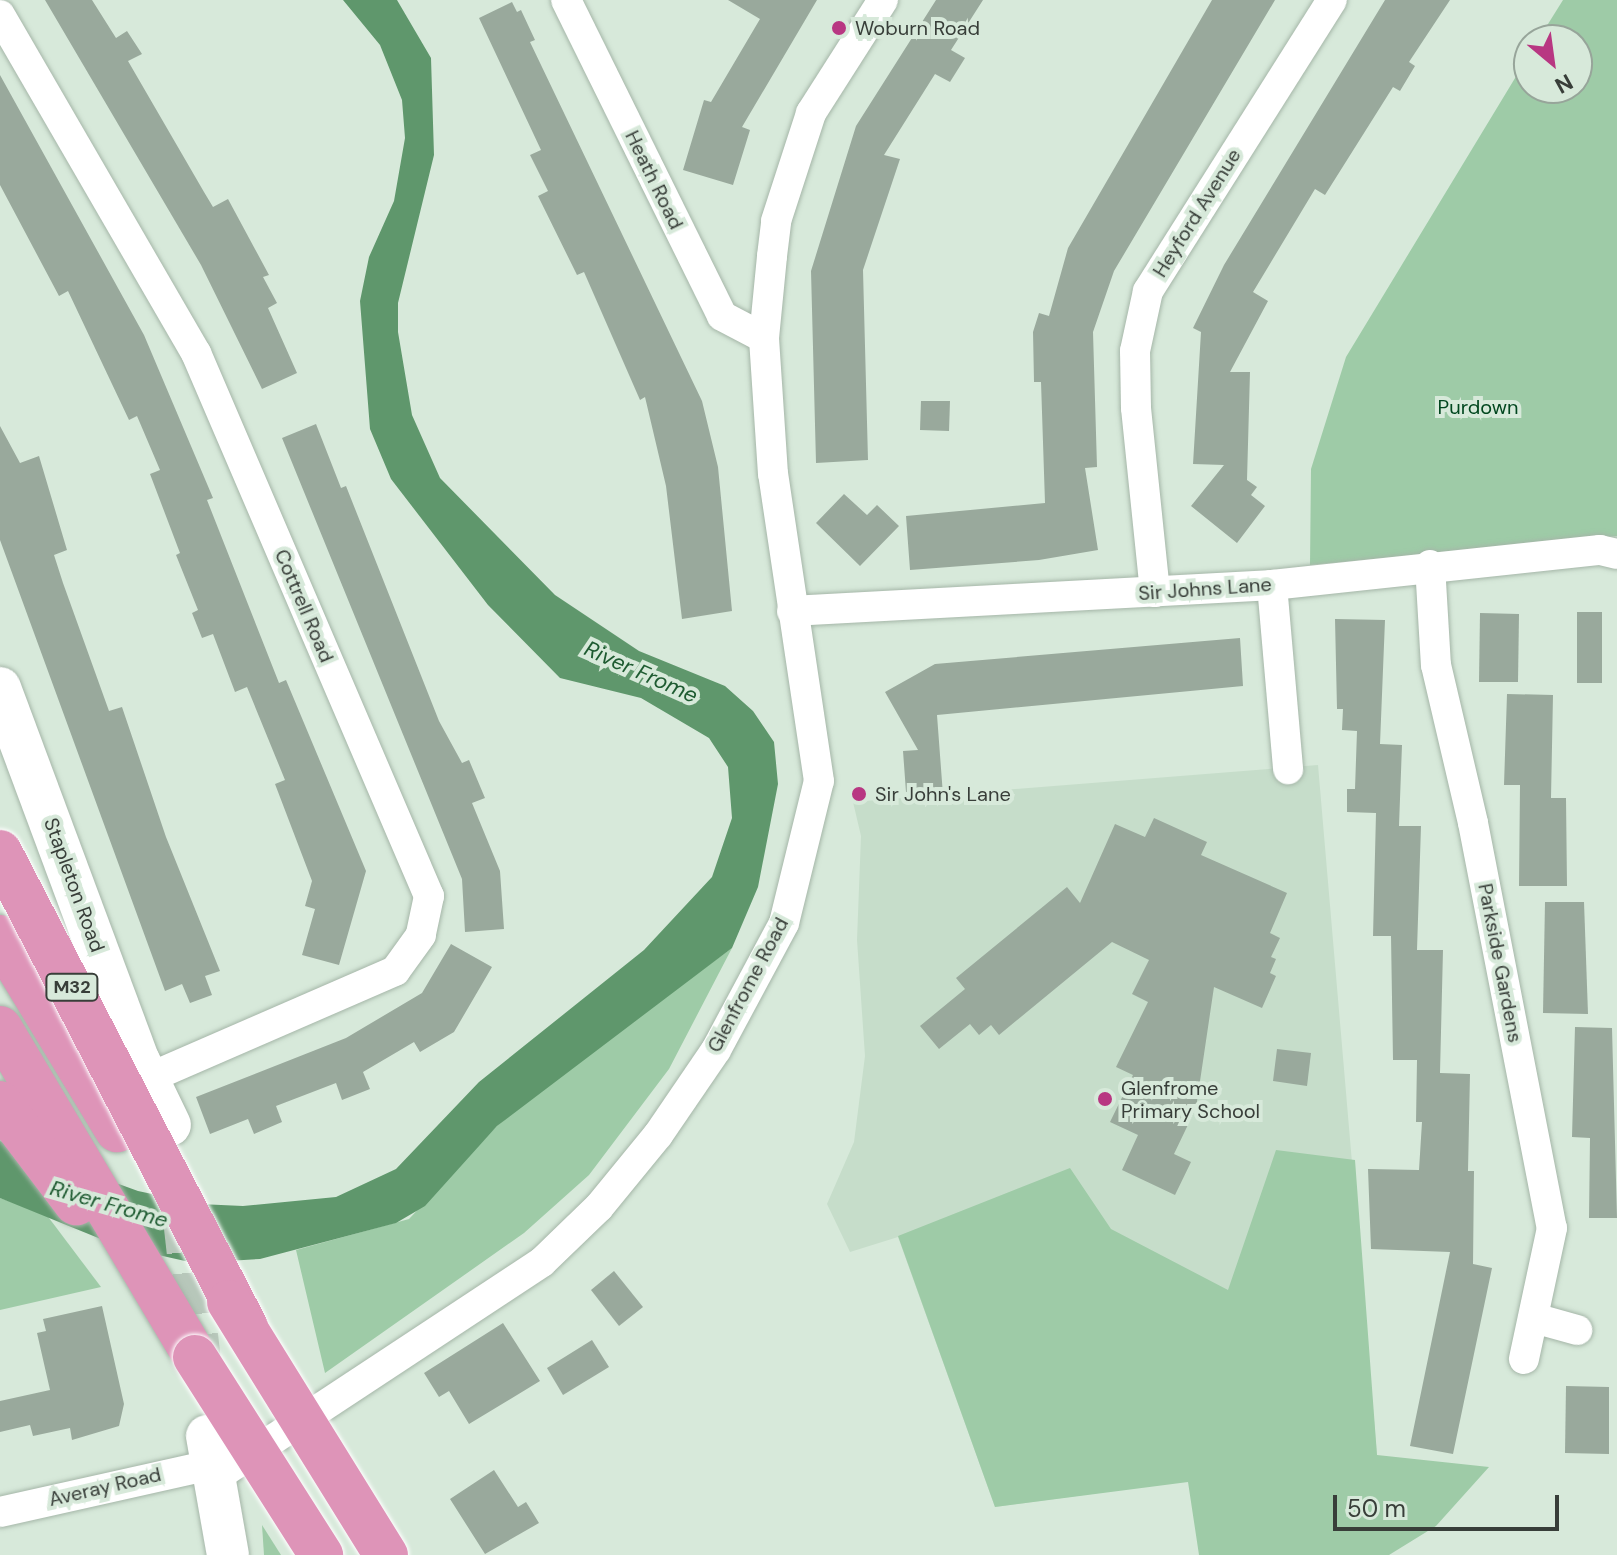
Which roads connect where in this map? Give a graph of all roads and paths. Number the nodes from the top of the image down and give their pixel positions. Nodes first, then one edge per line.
1 (566, 0) edge
2 (883, 0) edge
3 (1332, 0) edge
4 (0, 15) edge
5 (764, 338) junction
6 (1617, 554) edge
7 (1430, 565) junction
8 (1272, 585) junction
9 (1155, 592) junction
10 (792, 611) junction
11 (0, 688) edge
12 (1288, 769) dead end
13 (39, 790) junction
14 (0, 852) edge
15 (0, 886) edge
16 (0, 935) edge
17 (0, 1028) edge
18 (145, 1069) junction
19 (0, 1103) edge
20 (170, 1125) dead end
21 (1534, 1318) junction
22 (246, 1327) junction
23 (1577, 1330) dead end
24 (195, 1357) junction
25 (1524, 1359) dead end
26 (210, 1460) junction
27 (0, 1512) edge
28 (228, 1555) edge
29 (321, 1555) edge
30 (386, 1555) edge

1 - 5 street, Heath Road
2 - 5 street, Glenfrome Road
3 - 9 street, Heyford Avenue
4 - 18 street, Cottrell Road
5 - 10 street, Glenfrome Road
6 - 7 street, Sir Johns Lane
7 - 8 street, Sir Johns Lane
7 - 21 street, Parkside Gardens
8 - 9 street, Sir Johns Lane
8 - 12 street
9 - 10 street, Sir Johns Lane
10 - 26 street, Glenfrome Road
11 - 13 main road, Stapleton Road
13 - 15 main road
13 - 18 main road, Stapleton Road
14 - 22 highway, M32, bridge
16 - 18 main road
16 - 22 highway, M32, bridge
17 - 24 highway
18 - 20 main road, Stapleton Road
19 - 24 highway
21 - 23 street
21 - 25 street, Parkside Gardens
22 - 30 highway, M32, bridge
24 - 29 highway, bridge
26 - 27 street, Averay Road
26 - 28 main road

